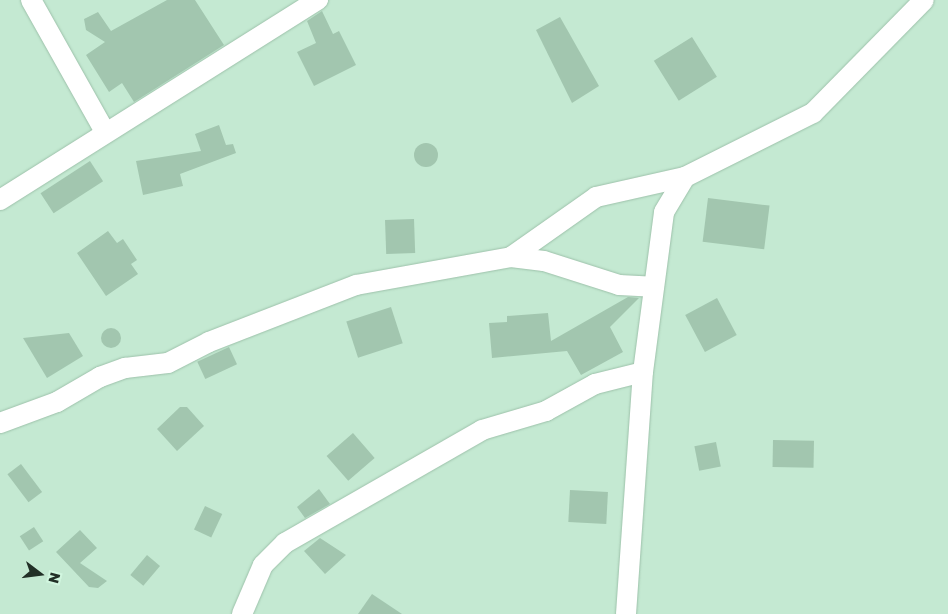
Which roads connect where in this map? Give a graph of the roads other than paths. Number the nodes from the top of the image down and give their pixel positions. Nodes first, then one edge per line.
1 (31, 0) edge
2 (318, 0) edge
3 (924, 0) edge
4 (105, 132) junction
5 (685, 177) junction
6 (0, 200) edge
7 (511, 257) junction
8 (653, 288) junction
9 (643, 372) junction
10 (0, 423) edge
11 (242, 614) edge
12 (626, 614) edge

1 - 4 street
2 - 4 street
3 - 5 street
4 - 6 street
5 - 7 street
5 - 8 street
7 - 8 street
7 - 10 street
8 - 9 street
9 - 11 street
9 - 12 street

